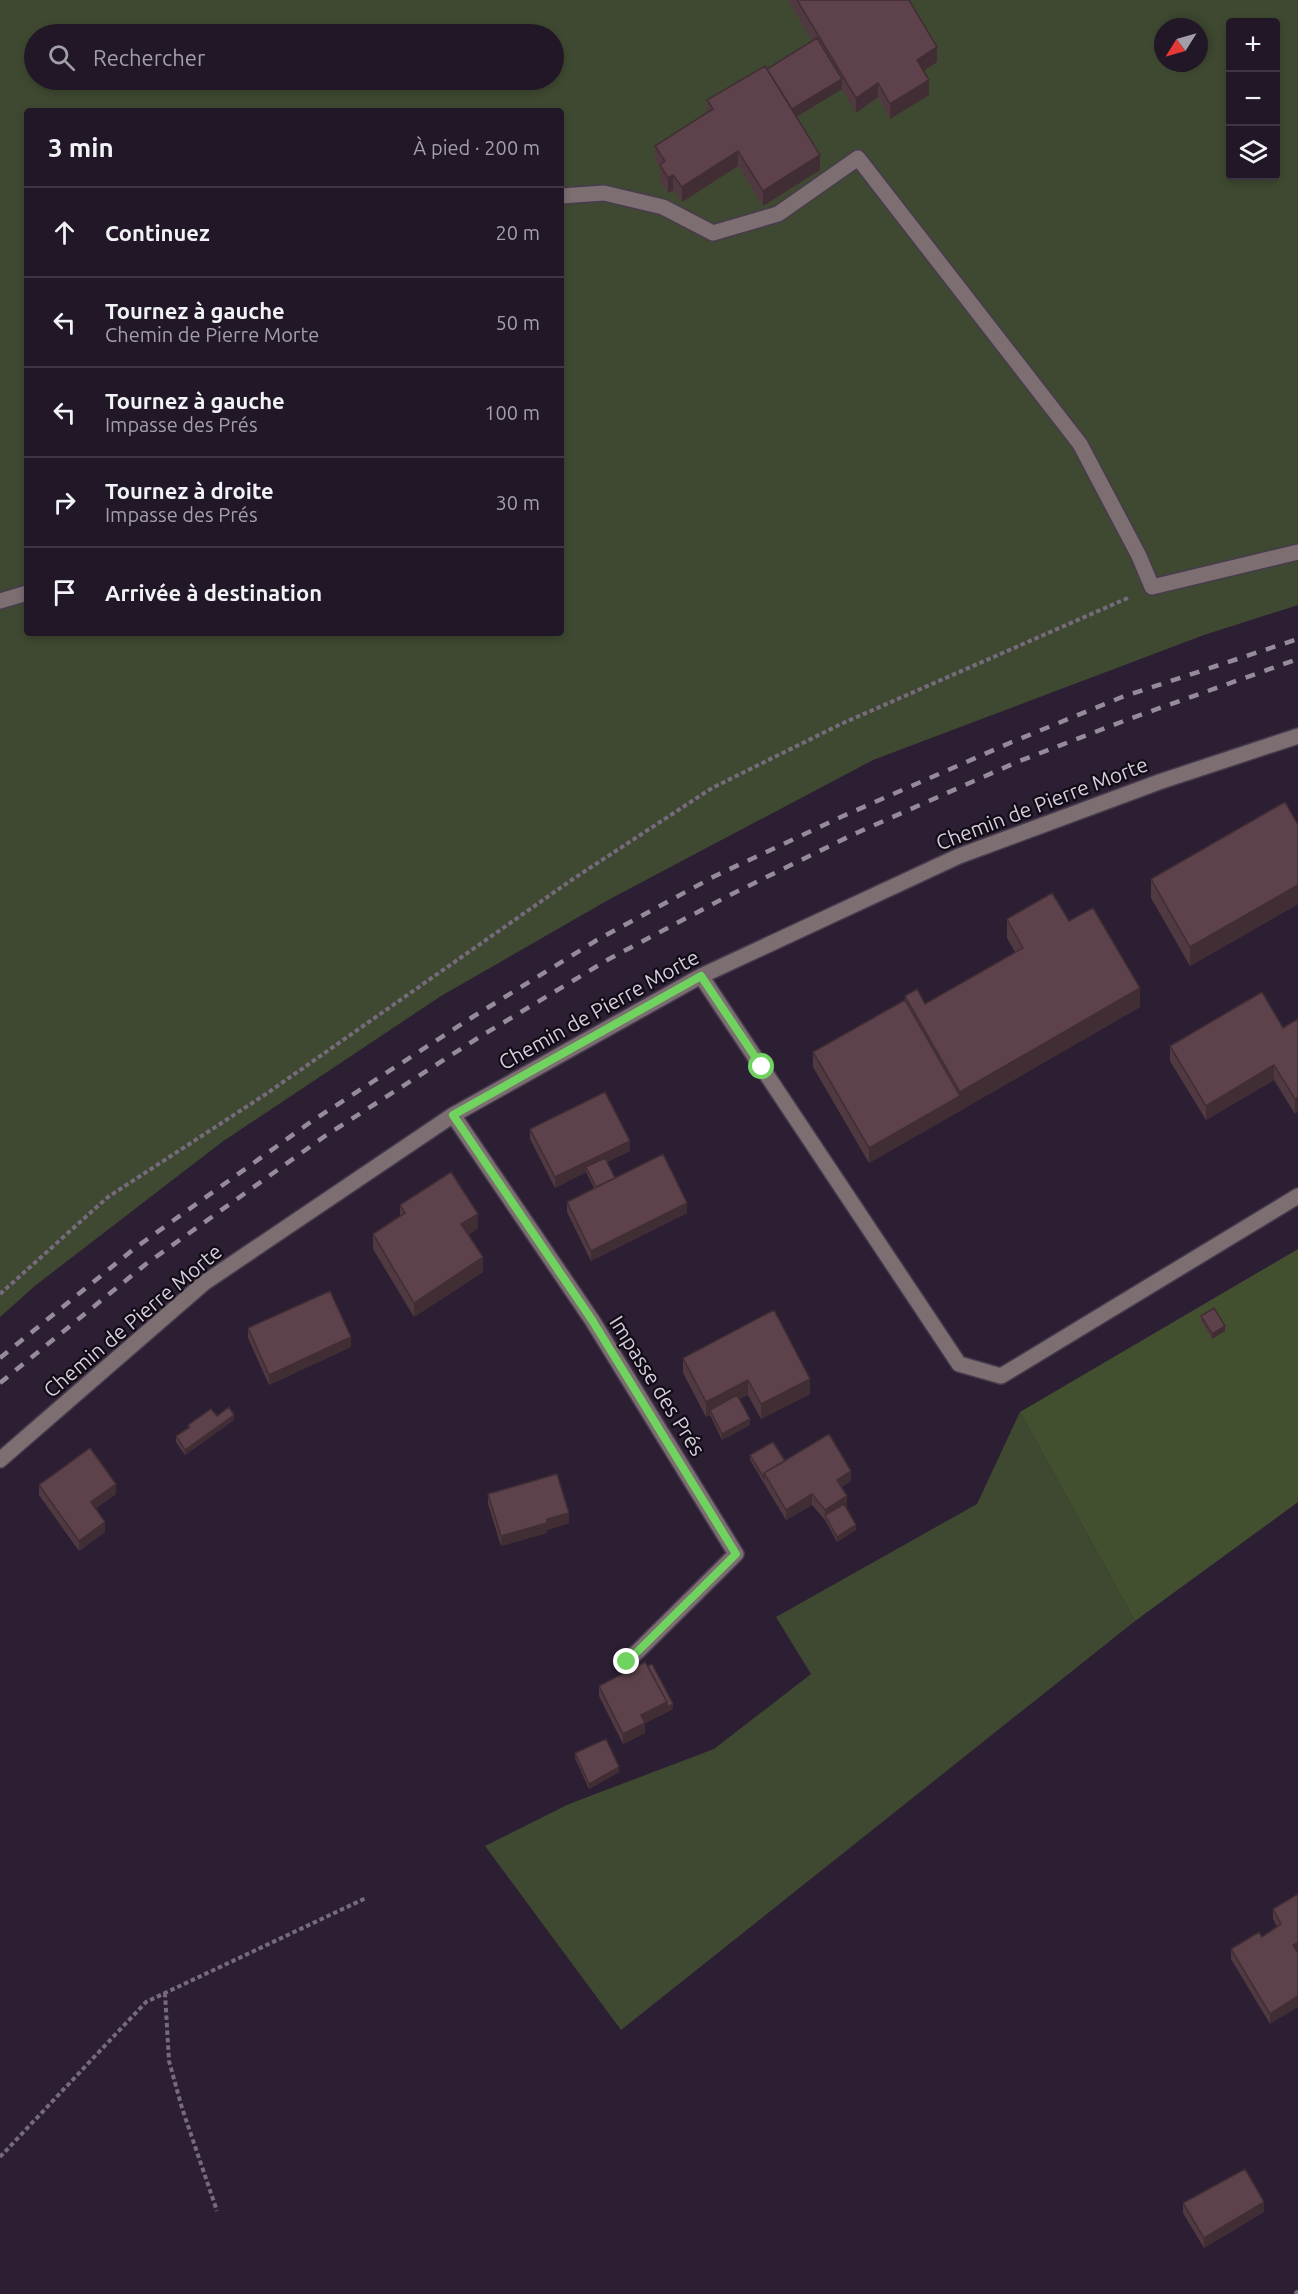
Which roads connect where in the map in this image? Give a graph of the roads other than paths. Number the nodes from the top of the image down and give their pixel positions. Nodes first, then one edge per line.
1 (564, 196) edge
2 (1298, 552) edge
3 (24, 594) edge
4 (0, 601) edge
5 (1298, 736) edge
6 (701, 976) junction
7 (453, 1115) junction
8 (1298, 1196) edge
9 (0, 1460) edge
10 (627, 1662) dead end

1 - 2 street
3 - 4 street
5 - 6 street, Chemin de Pierre Morte
6 - 7 street, Chemin de Pierre Morte
6 - 8 street
7 - 9 street, Chemin de Pierre Morte
7 - 10 street, Impasse des Prés

